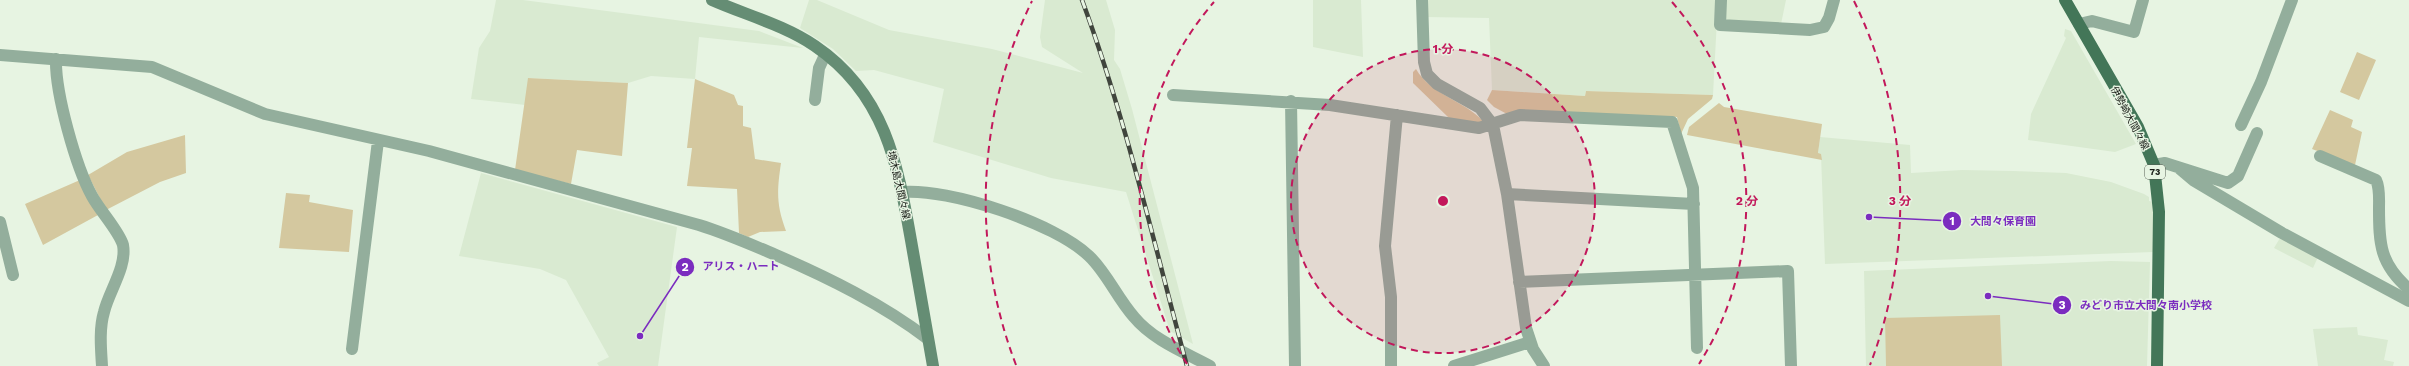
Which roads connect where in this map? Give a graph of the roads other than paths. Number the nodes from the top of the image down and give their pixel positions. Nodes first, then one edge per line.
1 (712, 0) edge
2 (1422, 0) edge
3 (1722, 0) edge
4 (1834, 0) edge
5 (2065, 0) edge
6 (2143, 0) edge
7 (2292, 0) edge
8 (2079, 24) junction
9 (0, 55) edge
10 (825, 55) junction
11 (56, 60) junction
12 (1173, 95) dead end
13 (815, 100) dead end
14 (1291, 102) junction
15 (1397, 115) junction
16 (1493, 125) junction
17 (2241, 125) dead end
18 (2257, 133) dead end
19 (378, 141) junction
20 (2320, 156) dead end
21 (2154, 165) junction
22 (2180, 169) junction
23 (902, 192) junction
24 (1506, 194) junction
25 (1694, 204) junction
26 (0, 222) edge
27 (13, 274) dead end
28 (1696, 274) junction
29 (1519, 282) junction
30 (2409, 289) edge
31 (2409, 301) edge
32 (928, 339) junction
33 (1530, 342) junction
34 (352, 348) dead end
35 (1697, 348) dead end
36 (102, 366) edge
37 (933, 366) edge
38 (1210, 366) edge
39 (1295, 366) edge
40 (1392, 366) edge
41 (1454, 366) edge
42 (1544, 366) edge
43 (1791, 366) edge
44 (2157, 366) edge

1 - 10 main road, 境木島大間々線
2 - 16 street
3 - 4 street
5 - 8 main road, 伊勢崎大間々線 / 73
6 - 8 street
7 - 17 street
8 - 21 main road, 伊勢崎大間々線 / 73
9 - 11 street
10 - 13 street
10 - 23 main road, 境木島大間々線
11 - 19 street
11 - 36 street
12 - 14 street
14 - 15 street
14 - 39 street
15 - 16 street
15 - 40 street
16 - 24 street
16 - 25 street
18 - 22 street
19 - 32 street
19 - 34 street
20 - 30 street
21 - 22 street
21 - 44 main road, 伊勢崎大間々線 / 73
22 - 31 street
23 - 32 main road, 境木島大間々線
23 - 38 street
24 - 25 street
24 - 29 street
25 - 28 street
26 - 27 street
28 - 29 street
28 - 35 street
28 - 43 street
29 - 33 street
32 - 37 main road, 境木島大間々線
33 - 41 street
33 - 42 street

